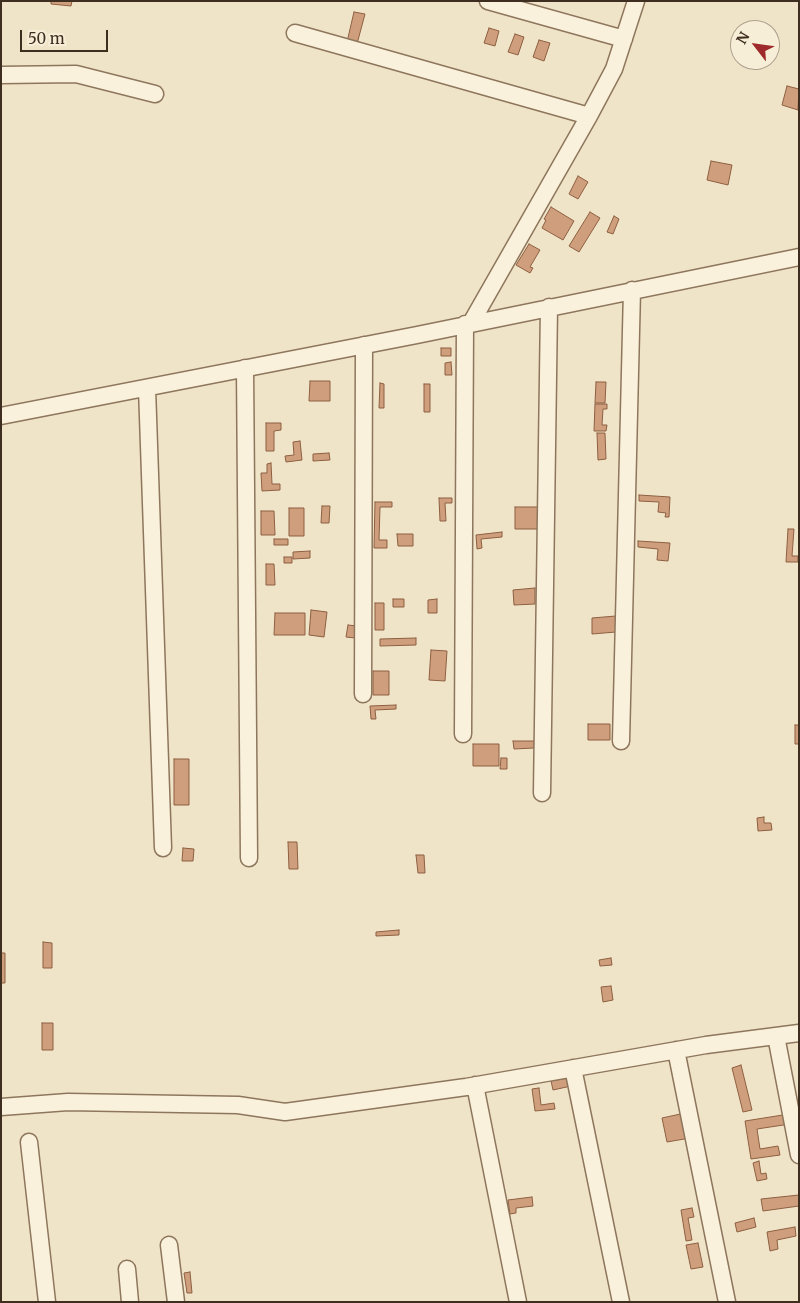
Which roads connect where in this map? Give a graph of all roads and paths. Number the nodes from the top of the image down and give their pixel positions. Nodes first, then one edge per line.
1 (488, 1) edge
2 (636, 1) edge
3 (295, 33) dead end
4 (624, 39) junction
5 (1, 75) edge
6 (155, 94) dead end
7 (589, 116) junction
8 (799, 257) edge
9 (632, 290) junction
10 (549, 307) junction
11 (468, 324) junction
12 (364, 345) junction
13 (245, 368) junction
14 (147, 388) junction
15 (1, 416) edge
16 (362, 694) dead end
17 (463, 734) dead end
18 (621, 741) dead end
19 (542, 793) dead end
20 (163, 848) dead end
21 (249, 858) dead end
22 (799, 1033) edge
23 (776, 1036) junction
24 (676, 1050) junction
25 (573, 1068) junction
26 (475, 1085) junction
27 (1, 1107) edge
28 (29, 1142) dead end
29 (799, 1154) edge
30 (169, 1245) dead end
31 (127, 1269) dead end
32 (47, 1302) edge
33 (130, 1302) edge
34 (176, 1302) edge
35 (518, 1302) edge
36 (621, 1302) edge
37 (727, 1302) edge

1 - 4 street
2 - 4 street
3 - 7 street
4 - 7 street
5 - 6 street
7 - 11 street
8 - 9 street
9 - 10 street
9 - 18 street
10 - 11 street
10 - 19 street
11 - 12 street
11 - 17 street
12 - 13 street
12 - 16 street
13 - 14 street
13 - 21 street
14 - 15 street
14 - 20 street
22 - 23 street
23 - 24 street
23 - 29 street
24 - 25 street
24 - 37 street
25 - 26 street
25 - 36 street
26 - 27 street
26 - 35 street
28 - 32 street
30 - 34 street
31 - 33 street

